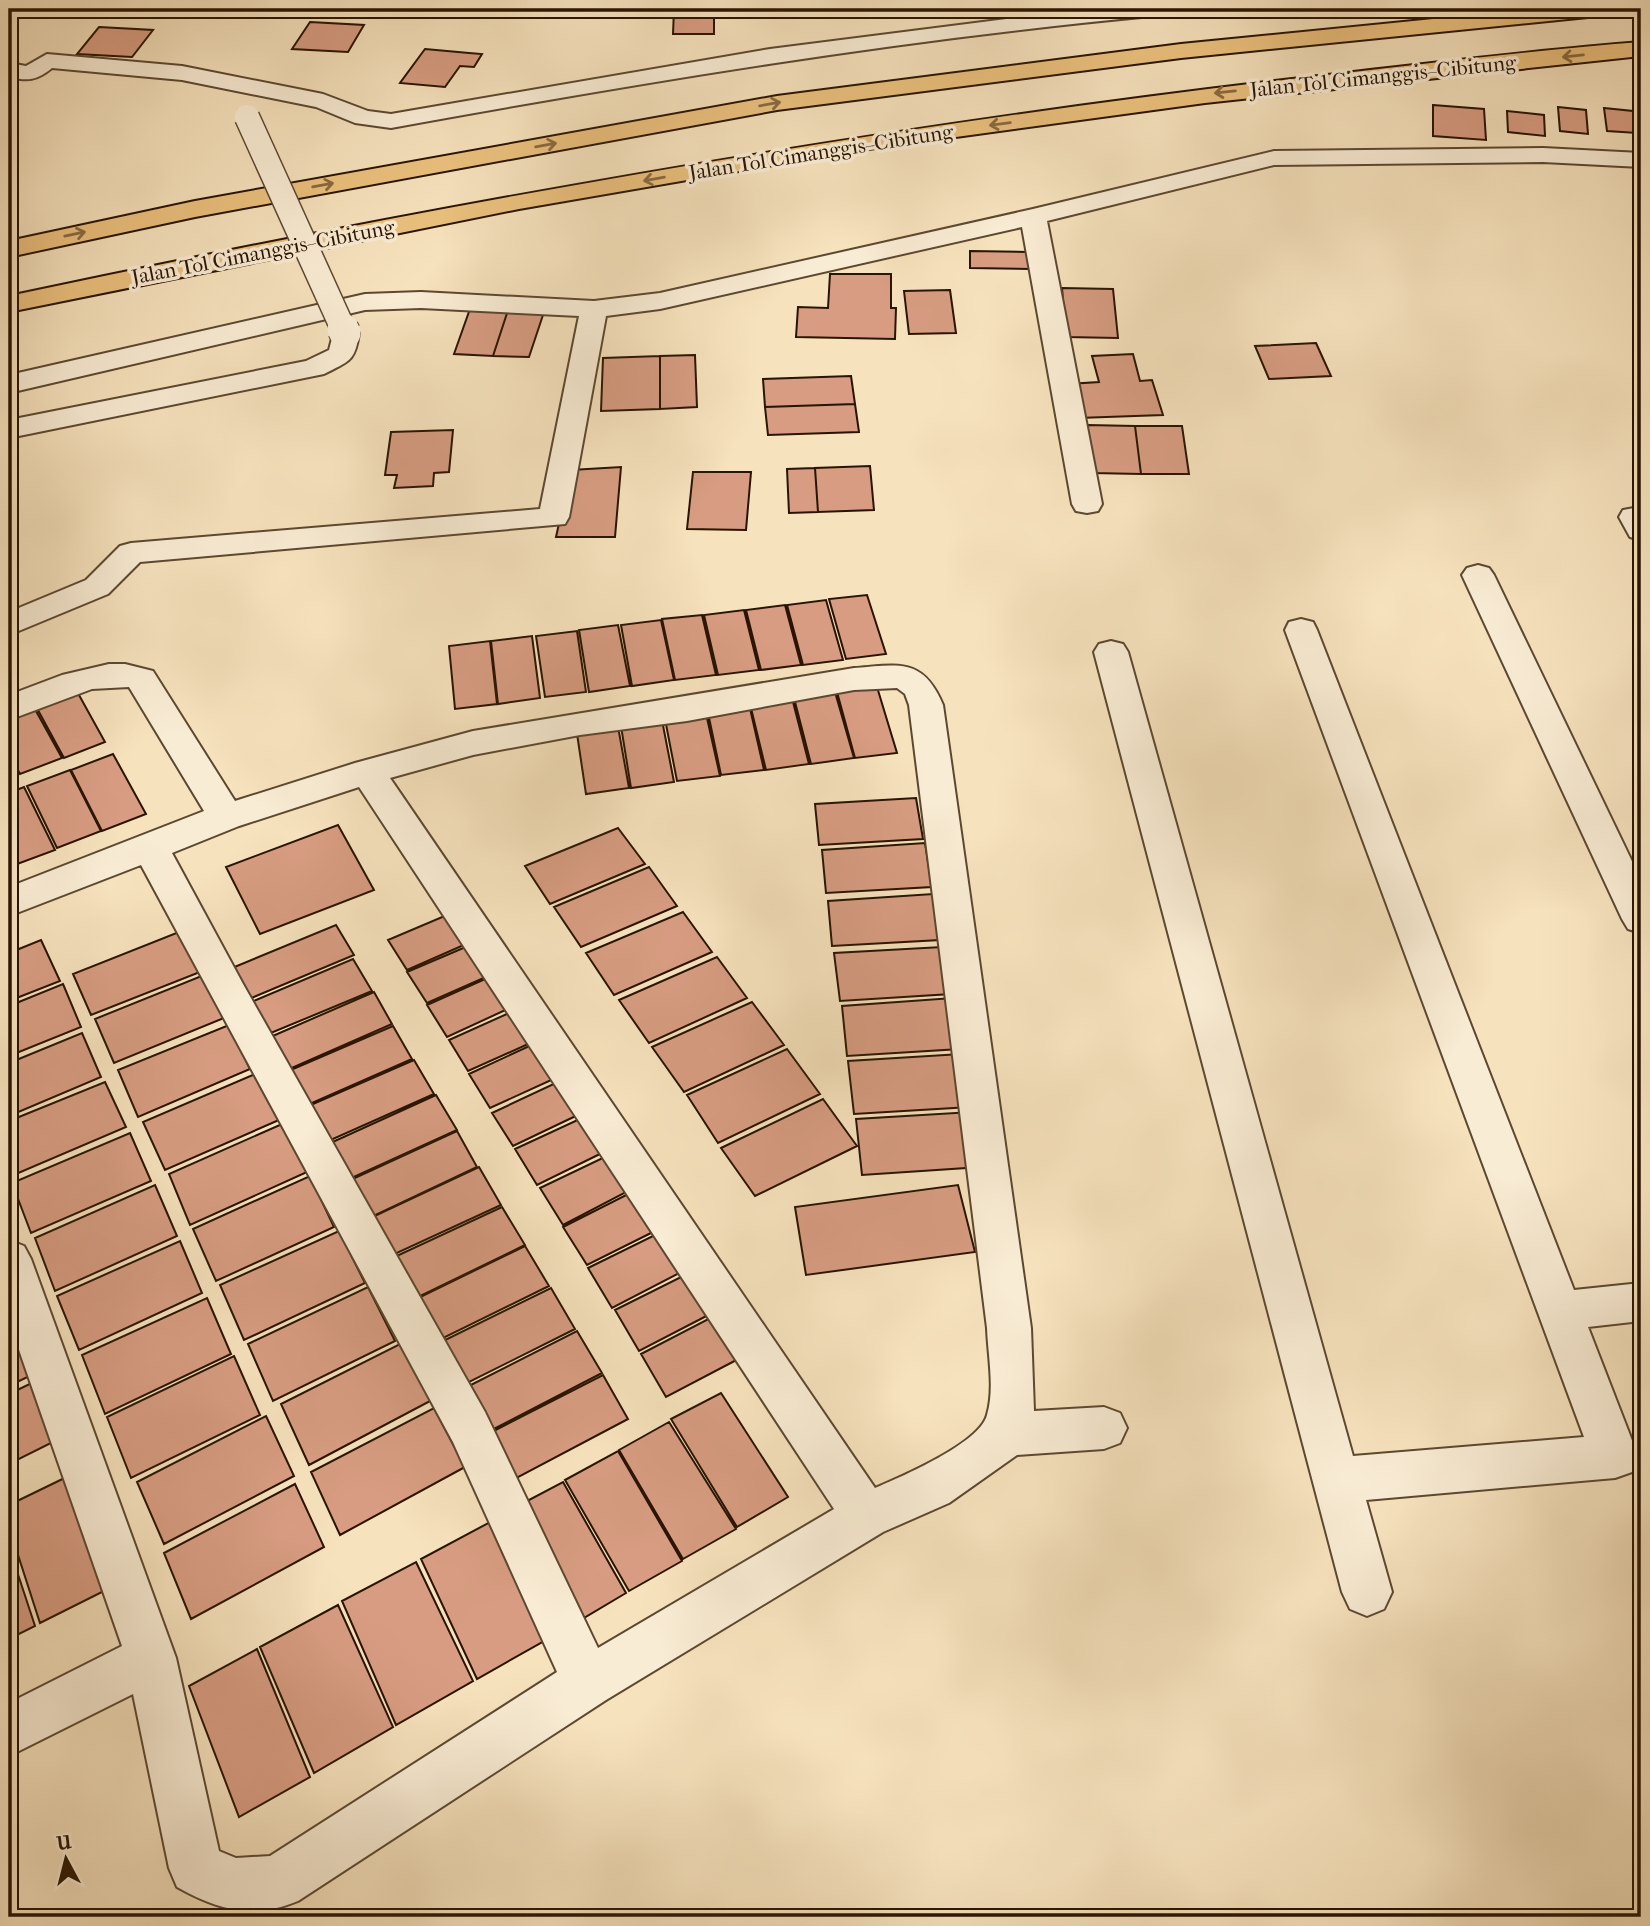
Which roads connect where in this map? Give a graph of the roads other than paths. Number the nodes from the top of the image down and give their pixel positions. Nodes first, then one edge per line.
1 (1152, 9) edge
2 (1598, 9) edge
3 (1641, 49) edge
4 (19, 78) edge
5 (1641, 160) edge
6 (1033, 217) junction
7 (9, 249) edge
8 (9, 304) edge
9 (594, 309) junction
10 (9, 384) edge
11 (9, 429) edge
12 (1087, 504) dead end
13 (1478, 575) dead end
14 (9, 624) edge
15 (1301, 630) dead end
16 (1111, 652) dead end
17 (9, 708) edge
18 (368, 772) junction
19 (226, 817) junction
20 (150, 846) junction
21 (9, 902) edge
22 (1641, 919) edge
23 (9, 1259) edge
24 (1641, 1302) edge
25 (1559, 1311) junction
26 (1104, 1428) dead end
27 (1003, 1434) junction
28 (1336, 1480) junction
29 (866, 1516) junction
30 (1367, 1592) dead end
31 (151, 1658) junction
32 (588, 1682) junction
33 (9, 1730) edge

1 - 4 street
7 -> 2 highway, Jalan Tol Cimanggis–Cibitung
3 -> 8 highway, Jalan Tol Cimanggis–Cibitung
4 - 11 street, bridge
5 - 6 street
6 - 9 street
6 - 12 street
9 - 10 street
9 - 14 street
13 - 22 street
15 - 25 street
16 - 28 street
17 - 19 street
18 - 19 street
18 - 27 street
18 - 29 street
19 - 20 street
20 - 21 street
20 - 32 street
23 - 31 street
24 - 25 street
25 - 28 street
26 - 27 street
27 - 29 street
28 - 30 street
29 - 32 street
31 - 32 street
31 - 33 street

